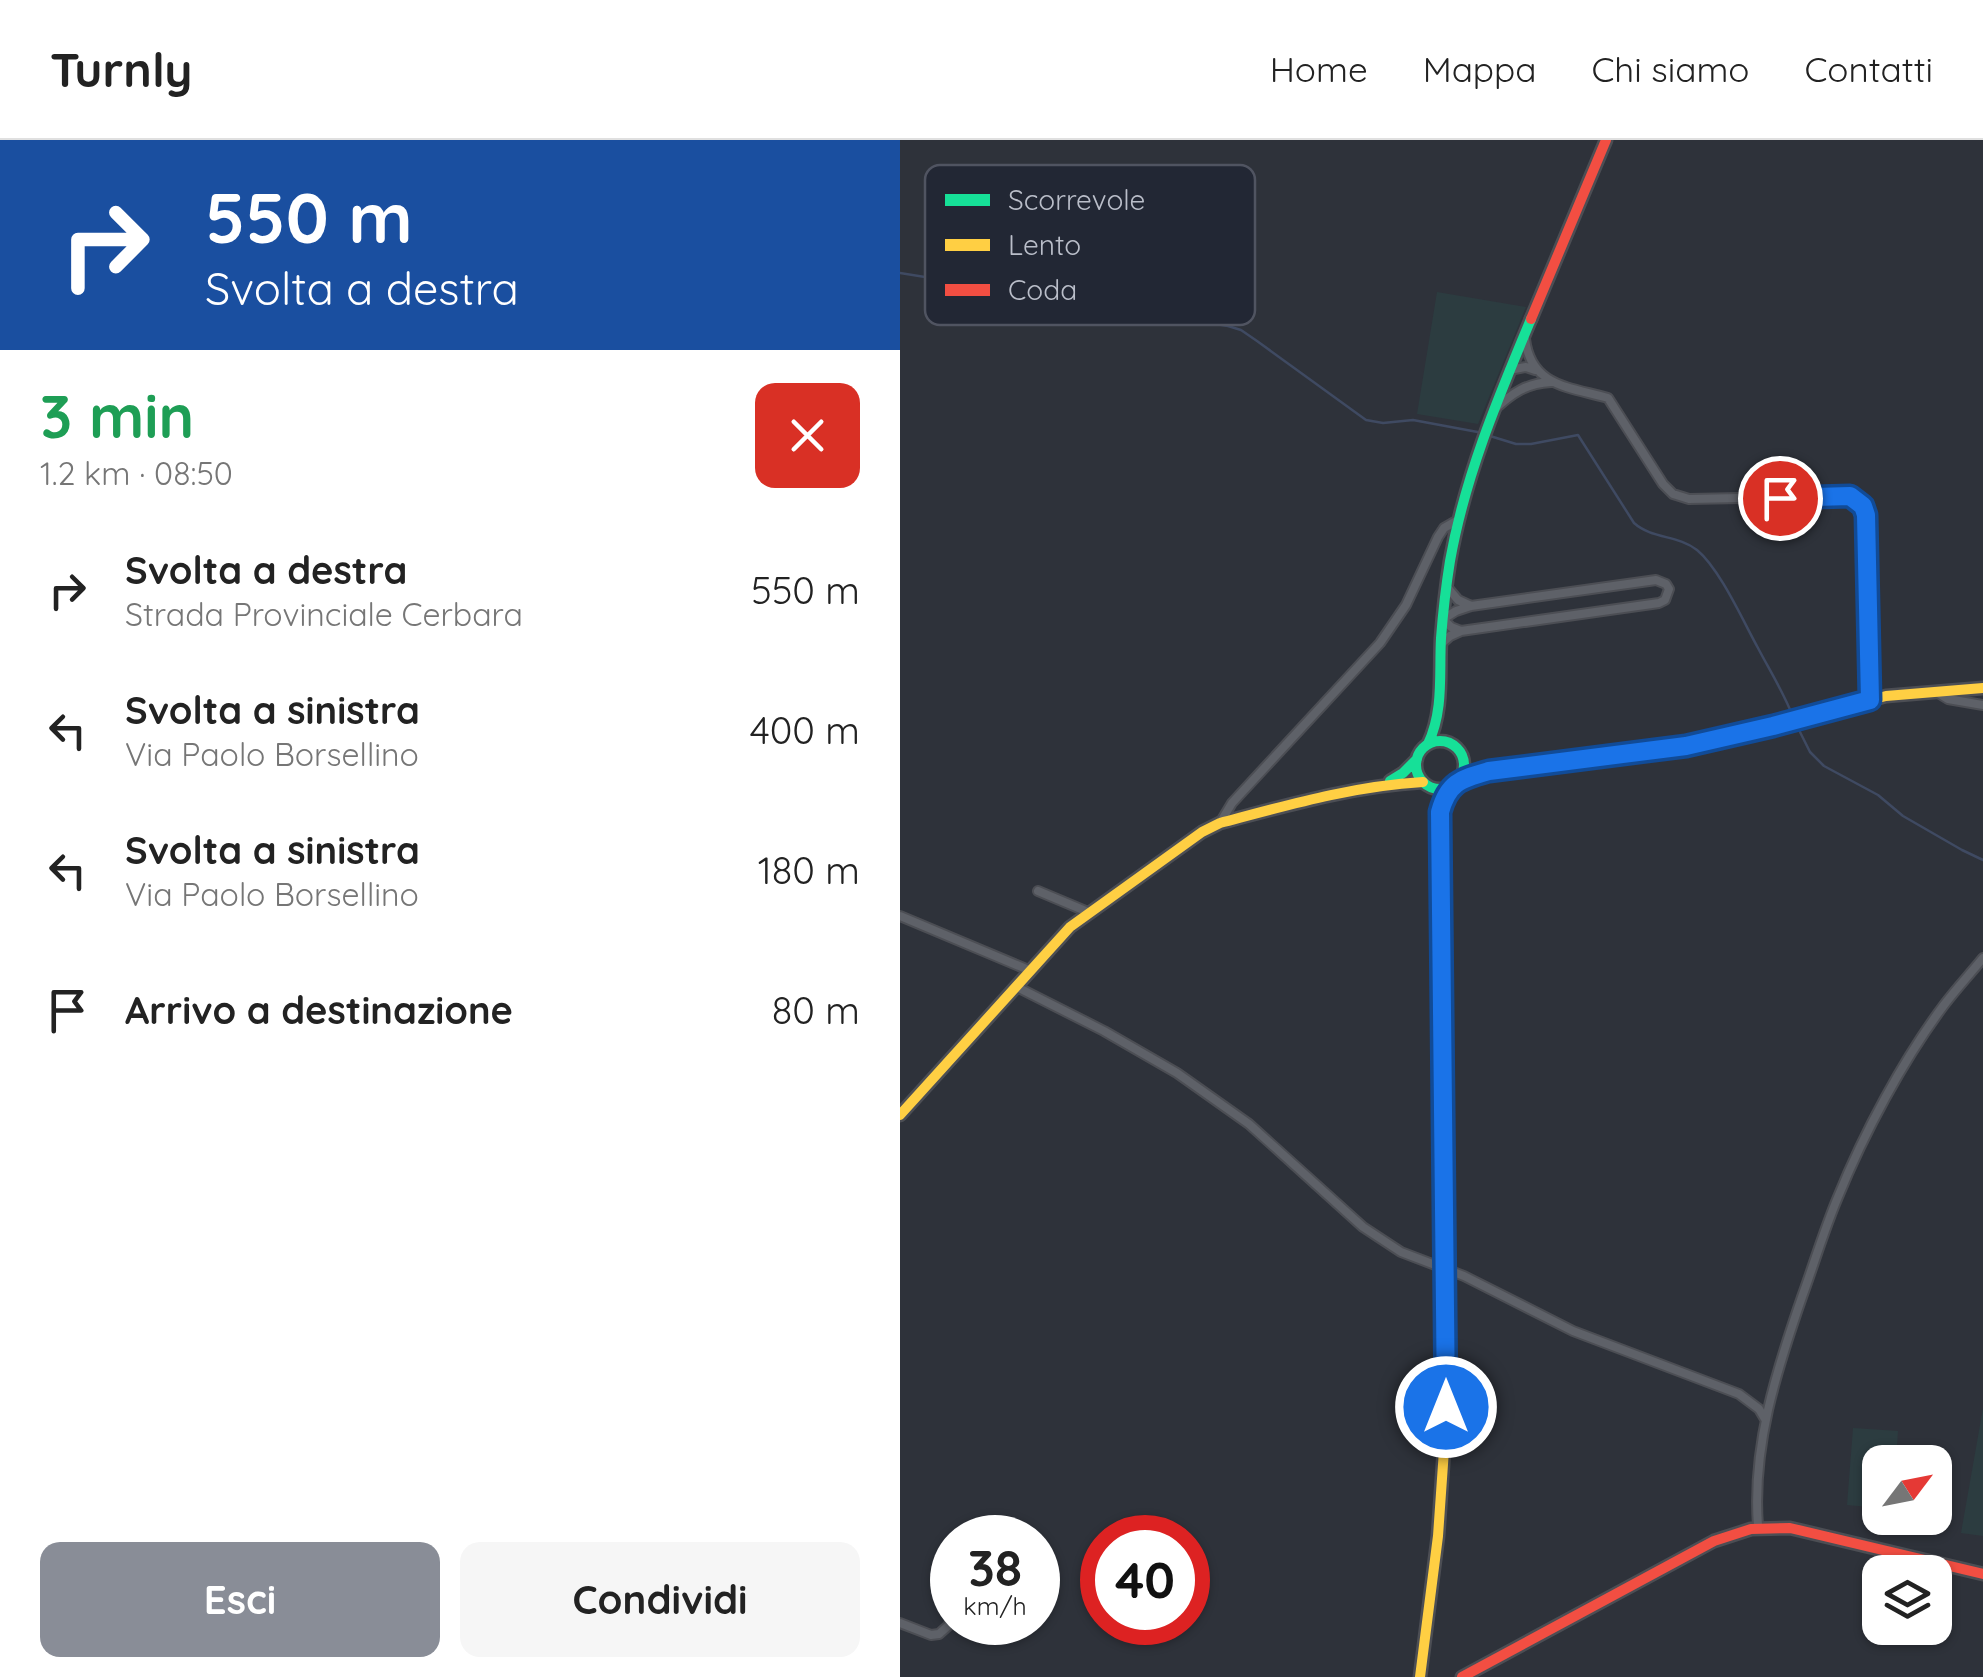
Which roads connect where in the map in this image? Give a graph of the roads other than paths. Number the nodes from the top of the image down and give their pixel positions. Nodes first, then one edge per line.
1 (1606, 140) edge
2 (1524, 334) junction
3 (1509, 370) junction
4 (1536, 370) junction
5 (1552, 382) junction
6 (1529, 384) junction
7 (1492, 412) junction
8 (1458, 520) junction
9 (1447, 587) junction
10 (1565, 593) junction
11 (1471, 606) junction
12 (1568, 616) junction
13 (1443, 619) junction
14 (1461, 631) junction
15 (1441, 644) junction
16 (1983, 688) edge
17 (1934, 691) junction
18 (1870, 700) junction
19 (1983, 705) edge
20 (1440, 716) junction
21 (1428, 744) junction
22 (1453, 745) junction
23 (1462, 756) junction
24 (1417, 759) junction
25 (1489, 771) junction
26 (1385, 784) junction
27 (1426, 784) junction
28 (1455, 784) junction
29 (1440, 812) junction
30 (1220, 824) junction
31 (1038, 890) dead end
32 (1088, 912) junction
33 (900, 916) edge
34 (1983, 958) edge
35 (1031, 971) junction
36 (1018, 987) junction
37 (900, 1115) edge
38 (1446, 1270) junction
39 (1765, 1420) junction
40 (1758, 1526) junction
41 (1983, 1574) edge
42 (900, 1623) edge
43 (930, 1634) edge
44 (1422, 1673) edge
45 (1462, 1677) edge

1 - 2 main road
2 - 3 main road
2 - 4 street
3 - 4 street
3 - 6 street
3 - 7 main road
4 - 5 street
5 - 6 street
5 - 18 street
6 - 7 street
7 - 8 main road
8 - 9 main road
8 - 30 street
9 - 11 street
9 - 13 main road
10 - 11 street
10 - 12 street
10 - 12 street
11 - 13 street
12 - 14 street
13 - 14 street
13 - 15 main road
14 - 15 street
15 - 20 main road
16 - 17 main road
17 - 18 main road
17 - 19 street
18 - 25 main road
20 - 21 main road
20 - 22 main road
21 - 22 main road
21 - 24 main road
22 - 23 main road
23 - 25 main road
23 - 28 main road
24 - 26 main road
24 - 27 main road
25 - 28 main road
26 - 27 main road
26 - 30 main road
27 - 28 main road
27 - 29 main road
28 - 29 main road
29 - 38 main road
30 - 32 main road
31 - 32 street
32 - 35 main road
33 - 35 street
34 - 39 street
35 - 36 main road
36 - 37 main road
36 - 38 street
38 - 39 street
38 - 44 main road
39 - 40 street
40 - 41 main road
40 - 45 main road
42 - 43 street

